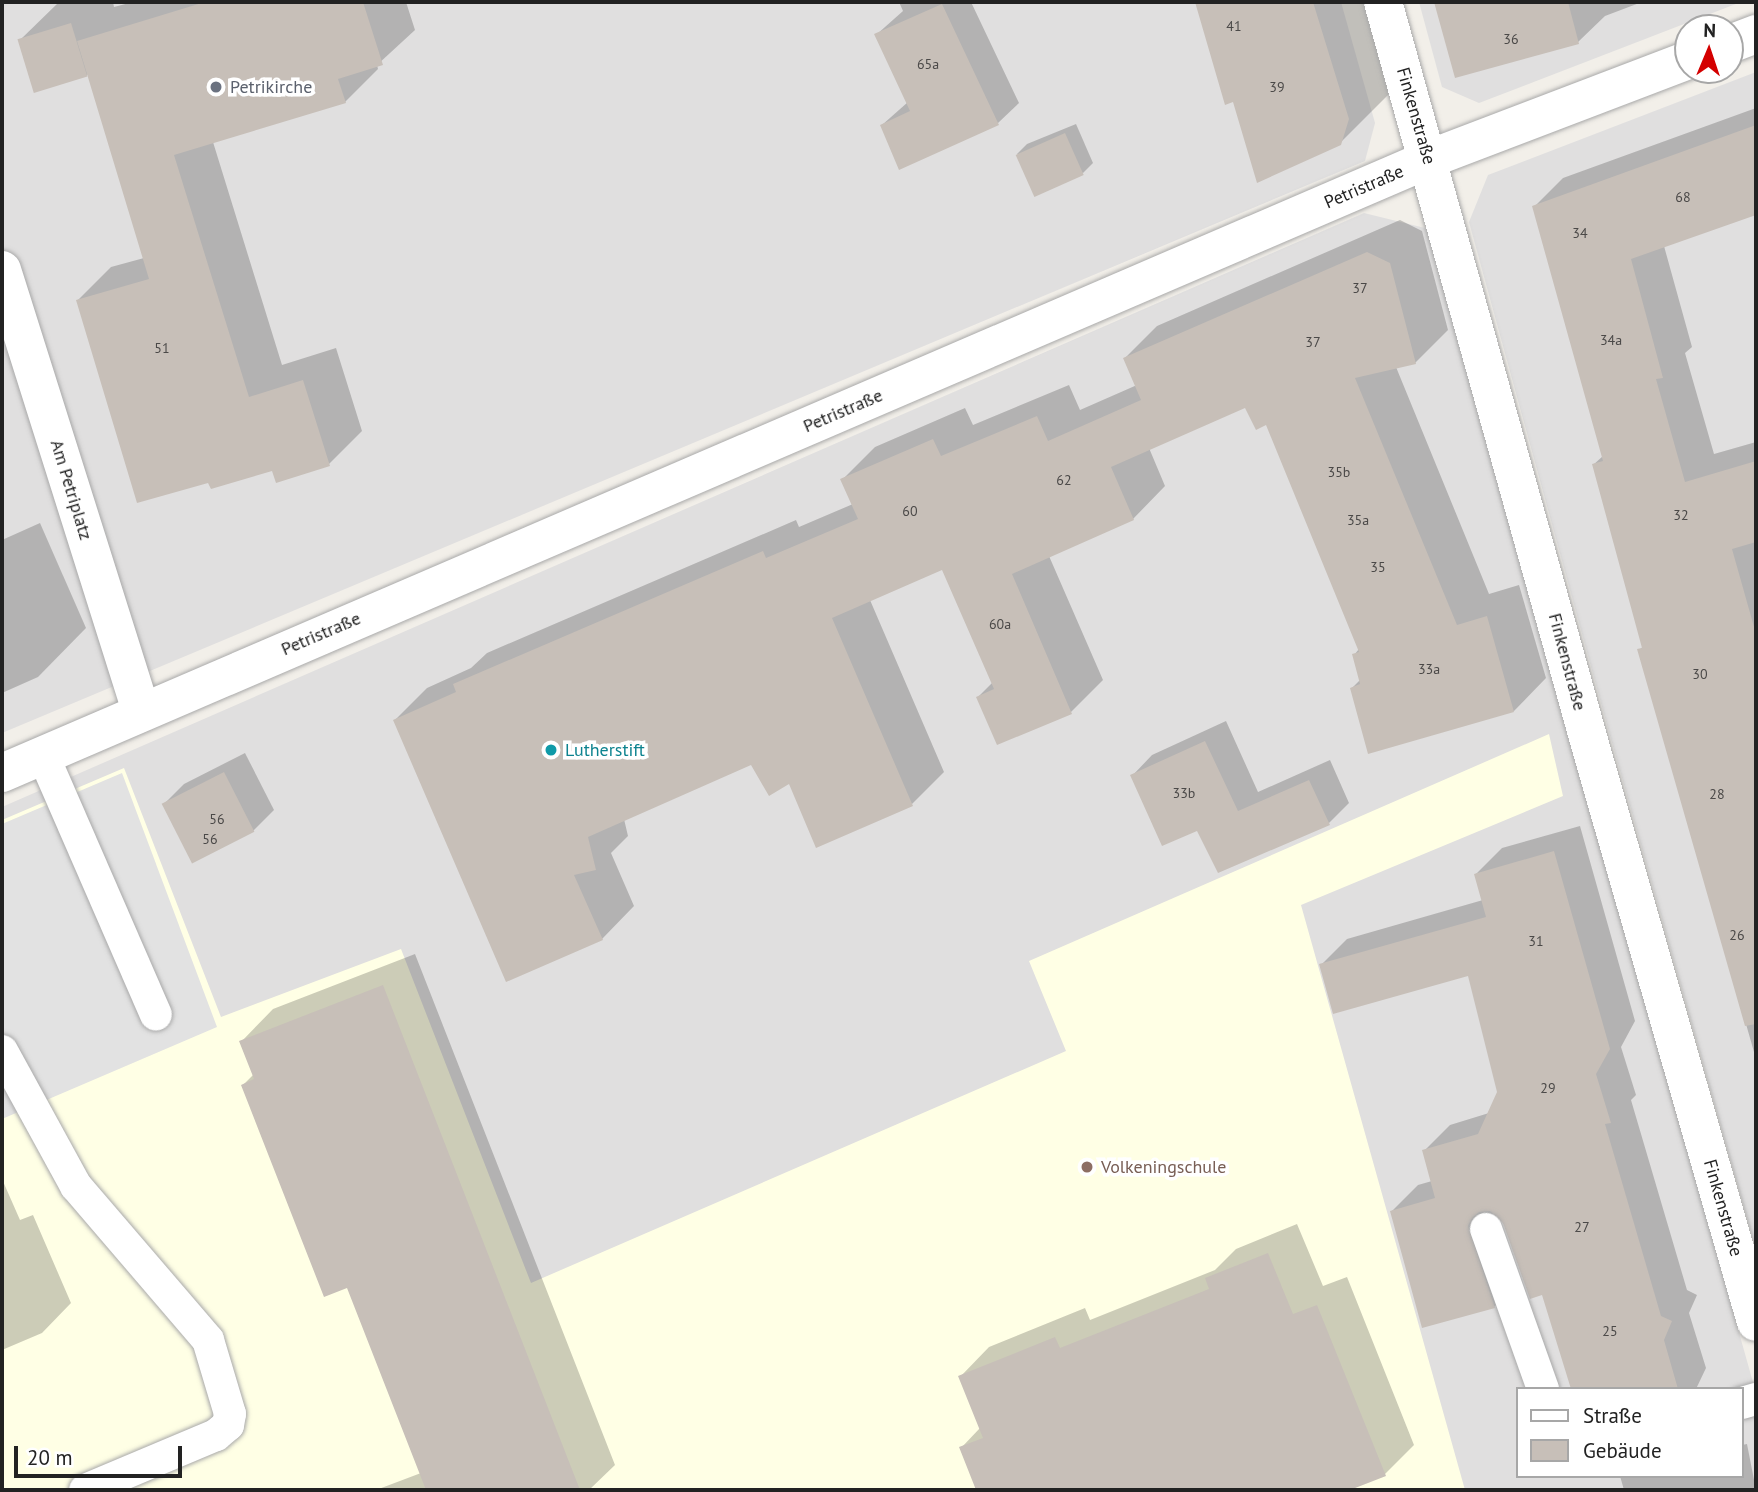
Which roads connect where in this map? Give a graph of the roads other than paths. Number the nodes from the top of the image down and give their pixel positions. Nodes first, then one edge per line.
1 (1383, 2) edge
2 (1674, 65) edge
3 (1429, 159) junction
4 (2, 270) edge
5 (141, 711) junction
6 (43, 755) junction
7 (2, 773) edge
8 (156, 1015) dead end
9 (2, 1051) edge
10 (1486, 1229) dead end
11 (1756, 1322) edge
12 (1542, 1387) edge
13 (85, 1490) edge

1 - 3 street, Finkenstraße
2 - 3 street, Petristraße
3 - 5 street, Petristraße
3 - 11 street, Finkenstraße
4 - 5 street, Am Petriplatz
5 - 6 street, Petristraße
6 - 7 street, Petristraße
6 - 8 lane
9 - 13 lane
10 - 12 lane

